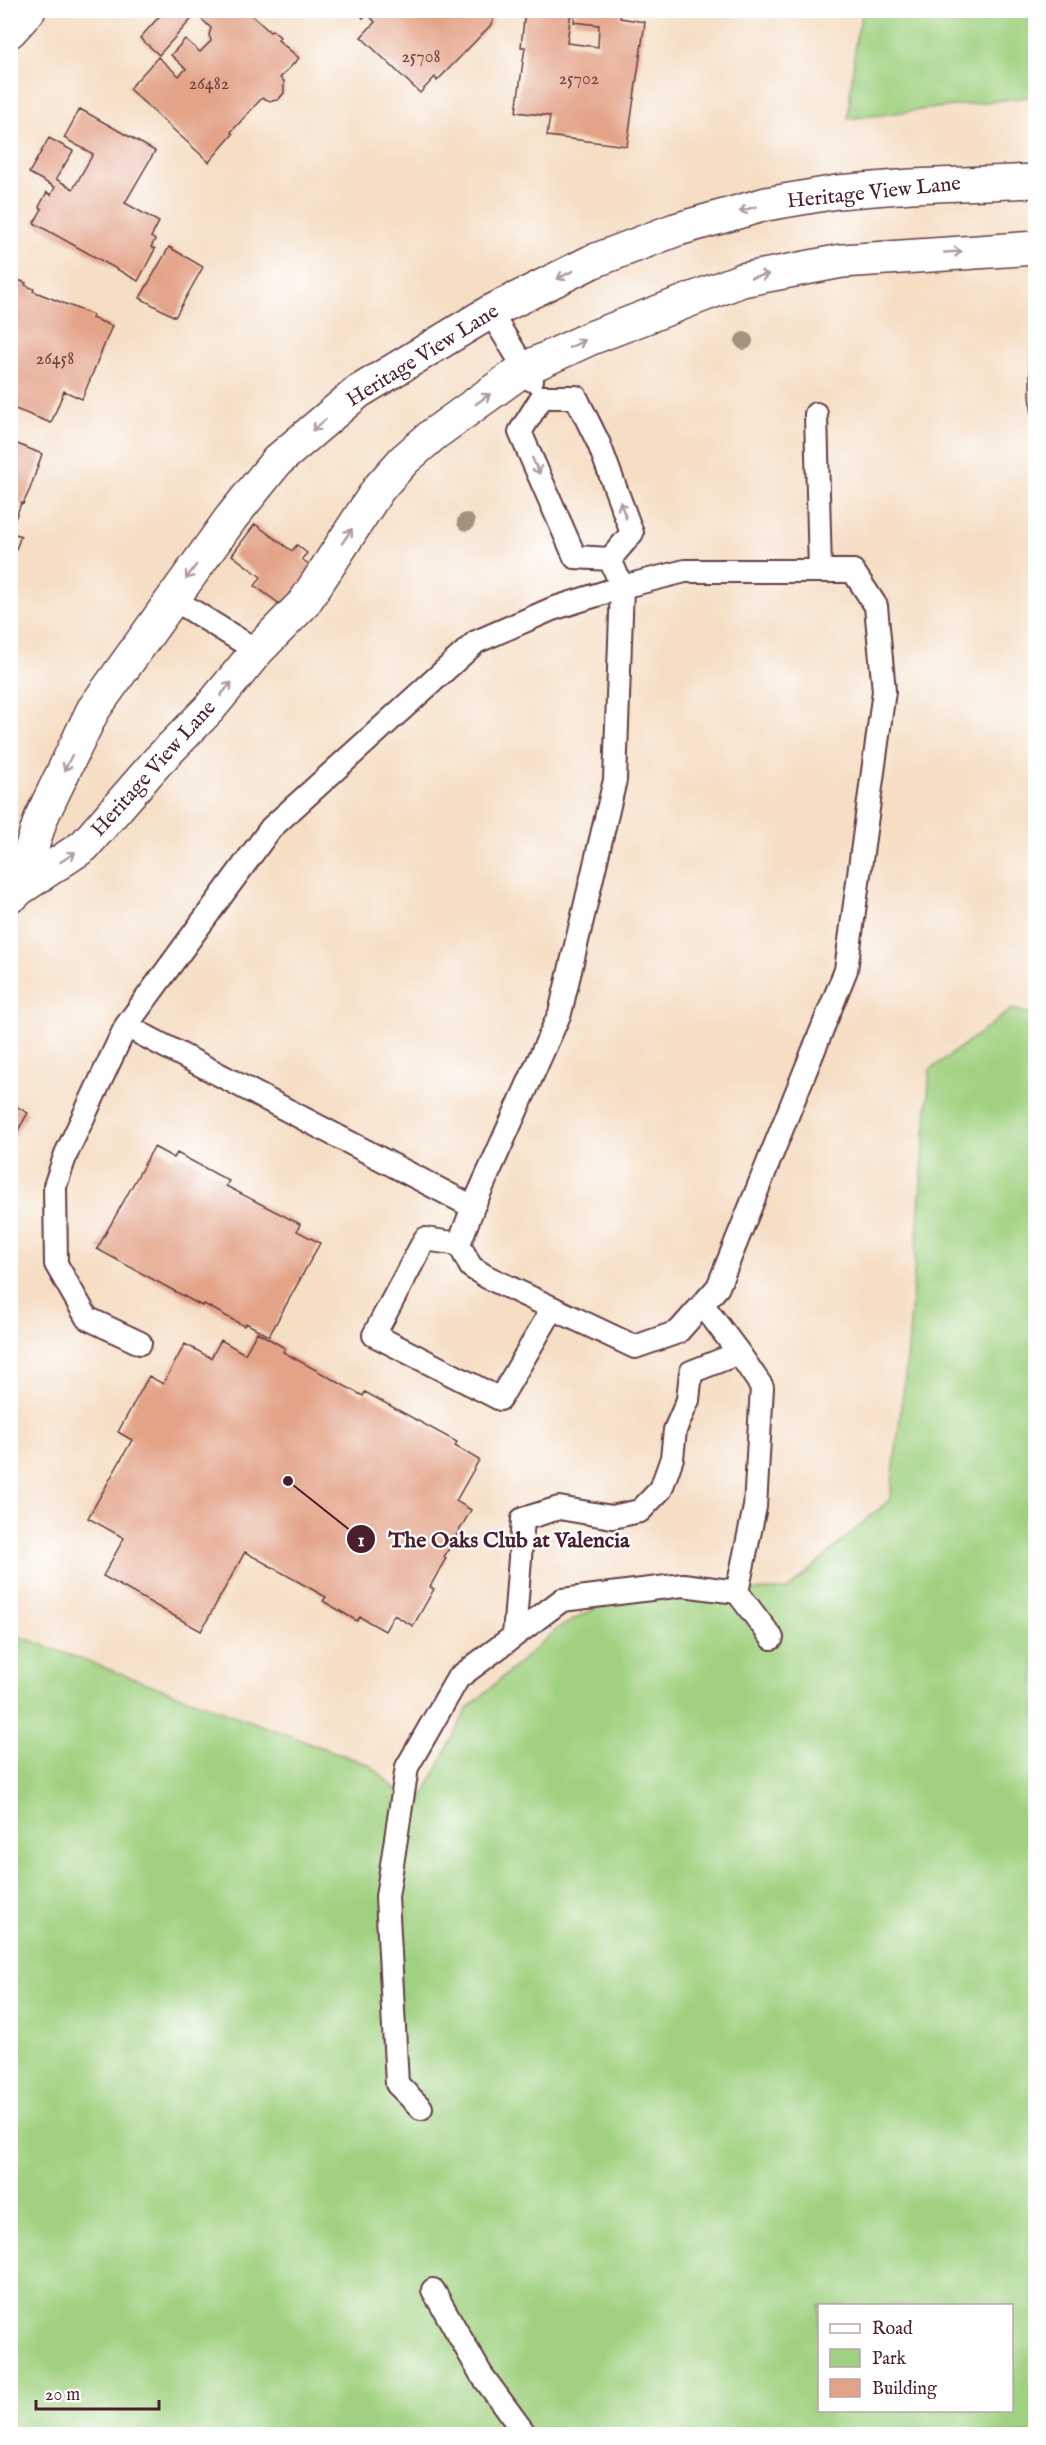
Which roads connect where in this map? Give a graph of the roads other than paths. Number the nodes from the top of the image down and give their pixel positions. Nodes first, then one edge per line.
1 (29, 10) edge
2 (10, 31) edge
3 (1035, 181) edge
4 (1035, 248) edge
5 (490, 312) junction
6 (524, 369) junction
7 (542, 397) junction
8 (816, 414) dead end
9 (610, 559) junction
10 (820, 571) junction
11 (622, 587) junction
12 (172, 598) junction
13 (257, 651) junction
14 (15, 893) edge
15 (126, 1026) junction
16 (473, 1207) junction
17 (459, 1244) junction
18 (703, 1305) junction
19 (553, 1308) junction
20 (140, 1343) dead end
21 (739, 1353) junction
22 (737, 1592) junction
23 (513, 1636) junction
24 (772, 1638) dead end
25 (421, 2108) dead end
26 (433, 2290) dead end
27 (525, 2434) edge

1 - 2 street
3 -> 5 street, Heritage View Lane
6 -> 4 street, Heritage View Lane
5 - 6 lane
5 -> 12 street, Heritage View Lane
6 - 7 lane
13 -> 6 street, Heritage View Lane
7 -> 9 lane
9 -> 7 lane
8 - 10 lane
9 - 11 lane
10 - 11 lane
10 - 18 lane
11 - 15 lane
11 - 16 lane
12 - 13 lane
12 -> 14 street, Heritage View Lane
14 -> 13 street, Heritage View Lane
15 - 16 lane
15 - 20 lane
16 - 17 lane
17 - 19 lane
17 - 19 lane
18 - 19 lane
18 - 21 lane
21 - 22 lane
21 - 23 lane
22 - 23 lane
22 - 24 lane
23 - 25 lane
26 - 27 lane

